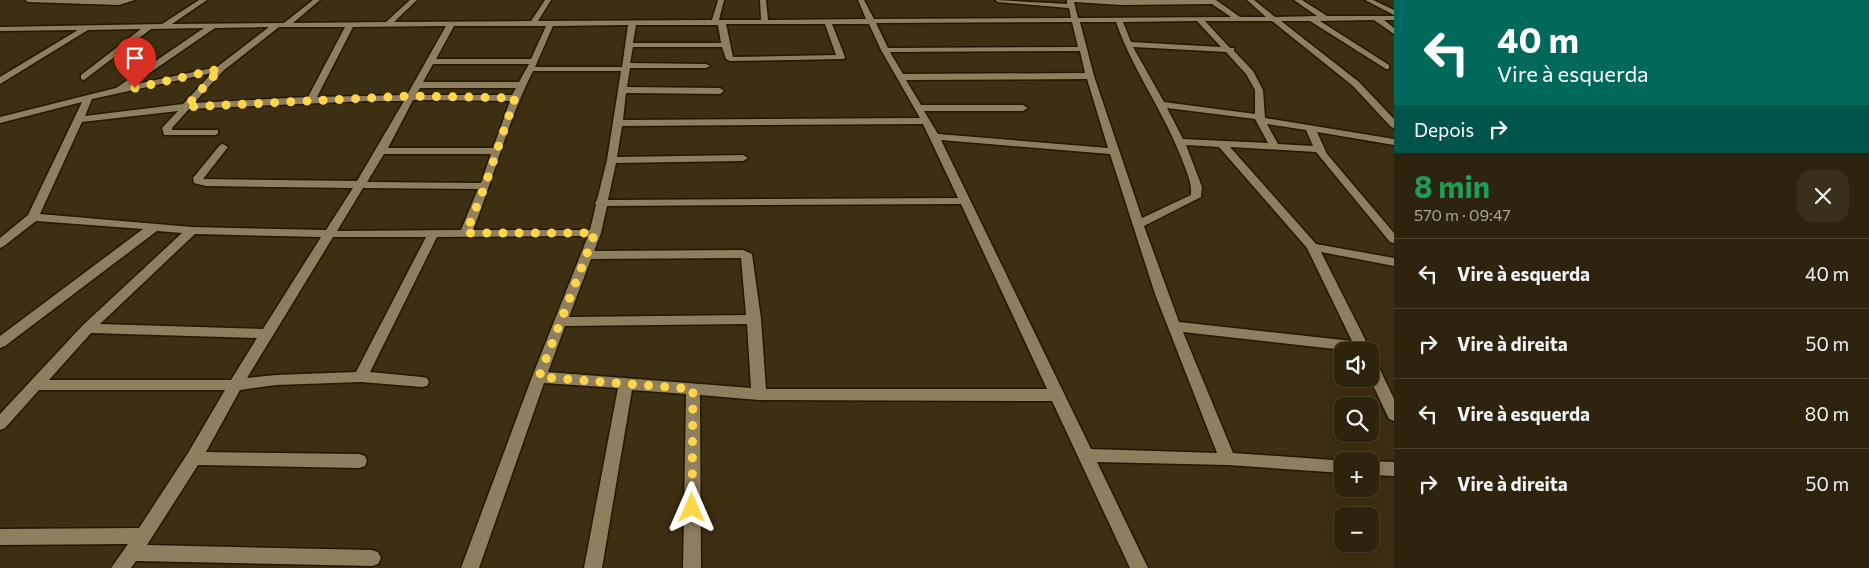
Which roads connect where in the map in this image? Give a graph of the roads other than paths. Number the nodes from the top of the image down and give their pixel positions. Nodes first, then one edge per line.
1 (28, 0) edge
2 (132, 0) edge
3 (204, 0) edge
4 (317, 0) edge
5 (414, 0) edge
6 (548, 0) edge
7 (721, 0) edge
8 (763, 0) edge
9 (861, 0) edge
10 (998, 0) edge
11 (1250, 0) edge
12 (1297, 0) edge
13 (1368, 0) edge
14 (1212, 1) edge
15 (1071, 2) edge
16 (1394, 13) edge
17 (1376, 18) junction
18 (1394, 18) edge
19 (1312, 19) junction
20 (1326, 19) junction
21 (1074, 20) junction
22 (1120, 20) junction
23 (1200, 20) junction
24 (1240, 20) junction
25 (1274, 20) junction
26 (871, 22) junction
27 (718, 23) junction
28 (765, 23) junction
29 (828, 23) junction
30 (451, 24) junction
31 (533, 24) junction
32 (550, 24) junction
33 (632, 24) junction
34 (282, 25) junction
35 (350, 25) junction
36 (150, 26) junction
37 (165, 26) junction
38 (213, 26) junction
39 (387, 26) junction
40 (88, 27) junction
41 (1, 29) edge
42 (1394, 32) edge
43 (1128, 44) junction
44 (629, 45) junction
45 (725, 45) junction
46 (1082, 49) junction
47 (885, 50) junction
48 (1231, 50) junction
49 (430, 62) junction
50 (532, 65) junction
51 (706, 66) dead end
52 (626, 67) junction
53 (1386, 67) dead end
54 (220, 69) junction
55 (1090, 76) junction
56 (84, 77) dead end
57 (901, 77) junction
58 (0, 81) edge
59 (521, 85) junction
60 (119, 90) junction
61 (622, 90) junction
62 (720, 90) dead end
63 (414, 91) junction
64 (88, 98) junction
65 (515, 98) junction
66 (311, 100) junction
67 (1162, 105) junction
68 (186, 107) junction
69 (920, 108) junction
70 (1023, 108) dead end
71 (1384, 112) junction
72 (1394, 114) edge
73 (1260, 118) junction
74 (0, 120) edge
75 (78, 120) junction
76 (926, 121) junction
77 (618, 123) junction
78 (1394, 125) edge
79 (1310, 128) junction
80 (215, 132) dead end
81 (935, 137) junction
82 (1180, 142) junction
83 (1394, 142) edge
84 (1222, 144) junction
85 (1274, 146) junction
86 (223, 147) dead end
87 (1319, 149) junction
88 (381, 151) junction
89 (497, 151) junction
90 (1116, 151) junction
91 (743, 158) dead end
92 (612, 160) junction
93 (360, 184) junction
94 (485, 186) junction
95 (965, 201) junction
96 (600, 203) junction
97 (33, 217) junction
98 (1139, 224) junction
99 (154, 227) junction
100 (192, 230) junction
101 (466, 233) junction
102 (595, 233) junction
103 (329, 234) junction
104 (433, 234) junction
105 (2, 240) edge
106 (1394, 240) edge
107 (1312, 247) junction
108 (588, 255) junction
109 (1394, 262) edge
110 (754, 319) junction
111 (561, 322) junction
112 (1173, 326) junction
113 (88, 328) junction
114 (268, 334) junction
115 (1360, 342) edge
116 (0, 343) edge
117 (1334, 345) edge
118 (361, 377) junction
119 (539, 377) junction
120 (422, 382) dead end
121 (1379, 382) edge
122 (626, 384) junction
123 (35, 385) junction
124 (236, 385) junction
125 (693, 389) junction
126 (759, 394) junction
127 (1056, 395) junction
128 (1394, 415) edge
129 (0, 424) edge
130 (1084, 455) junction
131 (194, 458) junction
132 (1228, 459) junction
133 (359, 461) dead end
134 (1334, 466) edge
135 (1379, 468) edge
136 (1394, 469) edge
137 (144, 536) junction
138 (0, 537) edge
139 (131, 553) junction
140 (372, 558) dead end
141 (120, 568) edge
142 (470, 568) edge
143 (593, 568) edge
144 (692, 568) edge
145 (1139, 568) edge

1 - 2 street
3 - 37 street
4 - 34 street
5 - 39 street
6 - 31 street
7 - 27 street
8 - 28 street
9 - 26 street
10 - 15 street
11 - 25 street
12 - 20 street
13 - 16 street
14 - 15 street
14 - 24 street
15 - 21 street
17 - 18 street
17 - 20 street
17 - 42 street
19 - 20 street
19 - 25 street
19 - 53 street
21 - 22 street
21 - 26 street
21 - 46 street
22 - 23 street
22 - 43 street
23 - 24 street
23 - 48 street
24 - 25 street
25 - 71 street
26 - 29 street
26 - 47 street
27 - 28 street
27 - 33 street
27 - 45 street
28 - 29 street
29 - 45 street
30 - 31 street
30 - 39 street
30 - 49 street
31 - 32 street
32 - 33 street
32 - 50 street
33 - 44 street
34 - 35 street
34 - 38 street
34 - 54 street
35 - 39 street
35 - 66 street
36 - 37 street
36 - 40 street
36 - 56 street
37 - 38 street
38 - 60 street
40 - 41 street
40 - 58 street
43 - 48 street
43 - 67 street
44 - 45 street
44 - 52 street
46 - 47 street
46 - 55 street
47 - 57 street
48 - 73 street
49 - 50 street
49 - 63 street
50 - 52 street
50 - 59 street
51 - 52 street
52 - 61 street
54 - 60 street
54 - 68 street
55 - 57 street
55 - 90 street
57 - 69 street
59 - 63 street
59 - 65 street
60 - 64 street
61 - 62 street
61 - 77 street
63 - 65 street
63 - 66 street
63 - 88 street
64 - 74 street
64 - 75 street
65 - 89 street
66 - 68 street
67 - 73 street
67 - 82 street
68 - 75 street
68 - 80 street
69 - 70 street
69 - 76 street
71 - 72 street
71 - 78 street
73 - 79 street
73 - 85 street
75 - 97 street
76 - 77 street
76 - 81 street
77 - 92 street
79 - 83 street
79 - 87 street
81 - 90 street
81 - 95 street
82 - 84 street
82 - 98 street
84 - 85 street
84 - 107 street
85 - 87 street
86 - 93 street
87 - 106 street
88 - 89 street
88 - 93 street
89 - 94 street
90 - 98 street
91 - 92 street
92 - 96 street
93 - 94 street
93 - 103 street
94 - 101 street
95 - 96 street
95 - 127 street
96 - 102 street
97 - 99 street
97 - 105 street
98 - 112 street
99 - 100 street
99 - 116 street
100 - 103 street
100 - 113 street
101 - 102 street
101 - 104 street
102 - 108 street
103 - 104 street
103 - 114 street
104 - 118 street
107 - 109 street
107 - 115 street
108 - 110 street
108 - 111 street
110 - 111 street
110 - 126 street
111 - 119 street
112 - 117 street
112 - 132 street
113 - 114 street
113 - 123 street
114 - 124 street
118 - 120 street
118 - 124 street
119 - 122 street
119 - 142 street
121 - 128 street
122 - 125 street
122 - 143 street
123 - 124 street
123 - 129 street
124 - 131 street
125 - 126 street
125 - 144 street
126 - 127 street
127 - 130 street
130 - 132 street
130 - 145 street
131 - 133 street
131 - 137 street
132 - 134 street
135 - 136 street
137 - 138 street
137 - 139 street
139 - 140 street
139 - 141 street

